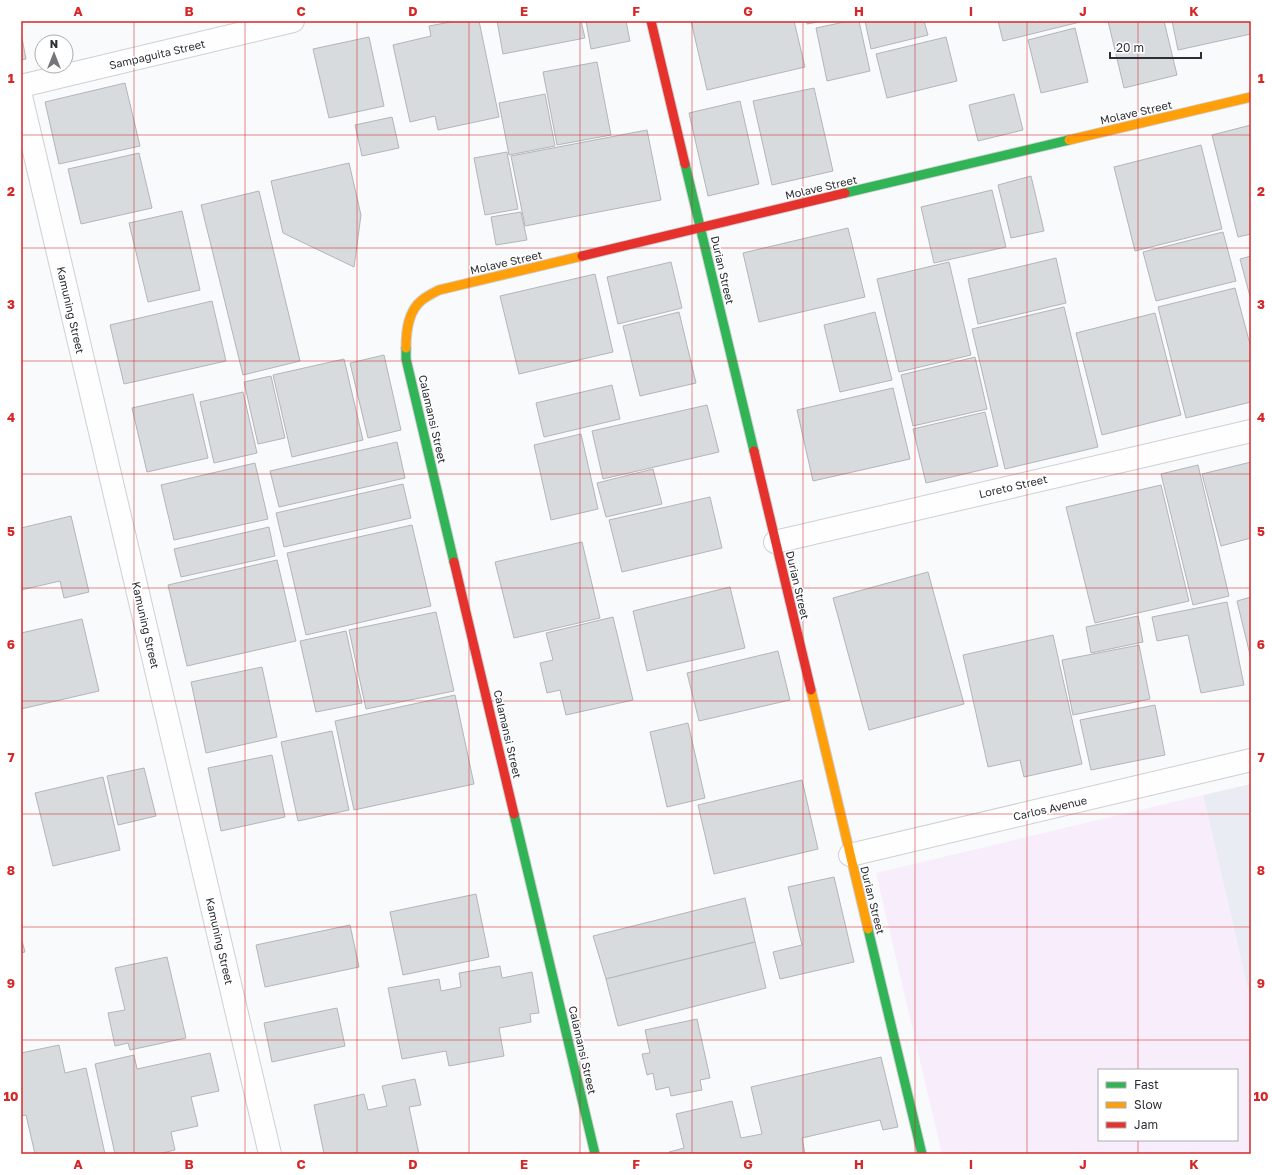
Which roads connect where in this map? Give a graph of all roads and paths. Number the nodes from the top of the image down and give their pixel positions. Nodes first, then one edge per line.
1 (294, 21) edge
2 (651, 21) edge
3 (21, 86) edge
4 (21, 96) edge
5 (1251, 97) edge
6 (700, 228) junction
7 (408, 320) joint
8 (1251, 431) edge
9 (775, 542) junction
10 (1251, 760) edge
11 (850, 856) junction
12 (270, 1154) edge
13 (595, 1154) edge
14 (922, 1154) edge

1 - 3 street, Sampaguita Street
2 - 6 street, Durian Street
4 - 12 street, Kamuning Street
5 - 6 street, Molave Street
6 - 7 street, Molave Street
6 - 9 street, Durian Street
7 - 13 street, Calamansi Street
8 - 9 street, Loreto Street
9 - 11 street, Durian Street
10 - 11 street, Carlos Avenue
11 - 14 street, Durian Street

